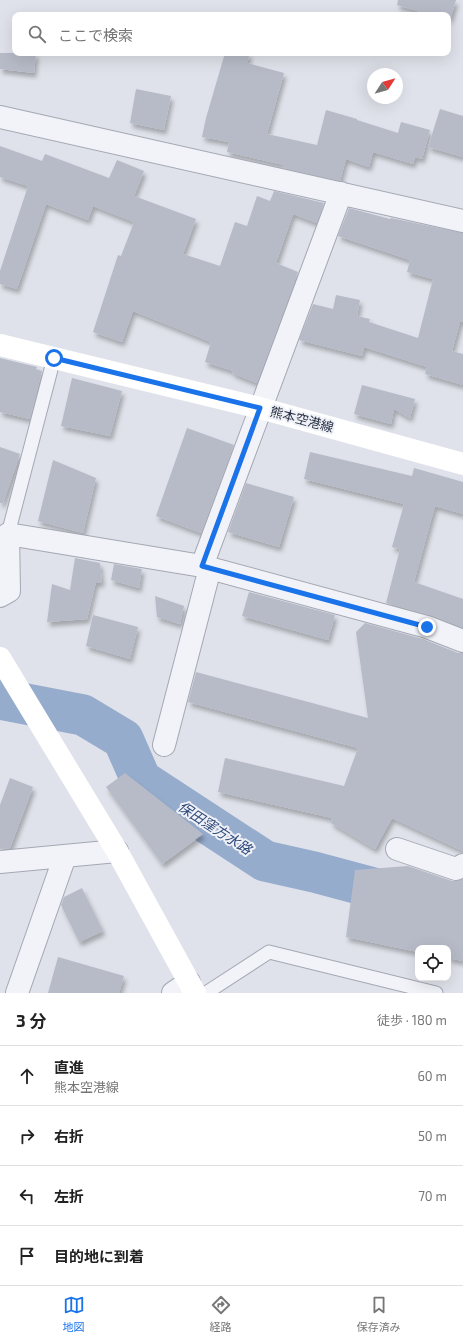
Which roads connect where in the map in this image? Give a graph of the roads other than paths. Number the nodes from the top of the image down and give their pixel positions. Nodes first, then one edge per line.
1 (0, 117) edge
2 (341, 193) junction
3 (463, 221) edge
4 (0, 345) edge
5 (54, 358) junction
6 (260, 408) junction
7 (463, 464) edge
8 (8, 534) junction
9 (206, 567) junction
10 (0, 596) edge
11 (463, 641) edge
12 (0, 658) edge
13 (164, 745) dead end
14 (397, 849) dead end
15 (117, 851) junction
16 (65, 856) junction
17 (0, 862) edge
18 (463, 865) edge
19 (191, 990) edge
20 (17, 993) edge
21 (436, 993) edge

1 - 2 street
2 - 3 street
2 - 6 street
4 - 5 main road, 熊本空港線
5 - 6 main road, 熊本空港線
5 - 8 lane
6 - 7 main road, 熊本空港線
6 - 9 street
8 - 9 street
8 - 10 street
9 - 11 street
9 - 13 street
12 - 15 main road
14 - 18 street
15 - 16 street
15 - 19 main road
16 - 17 street
16 - 20 street
19 - 21 lane

